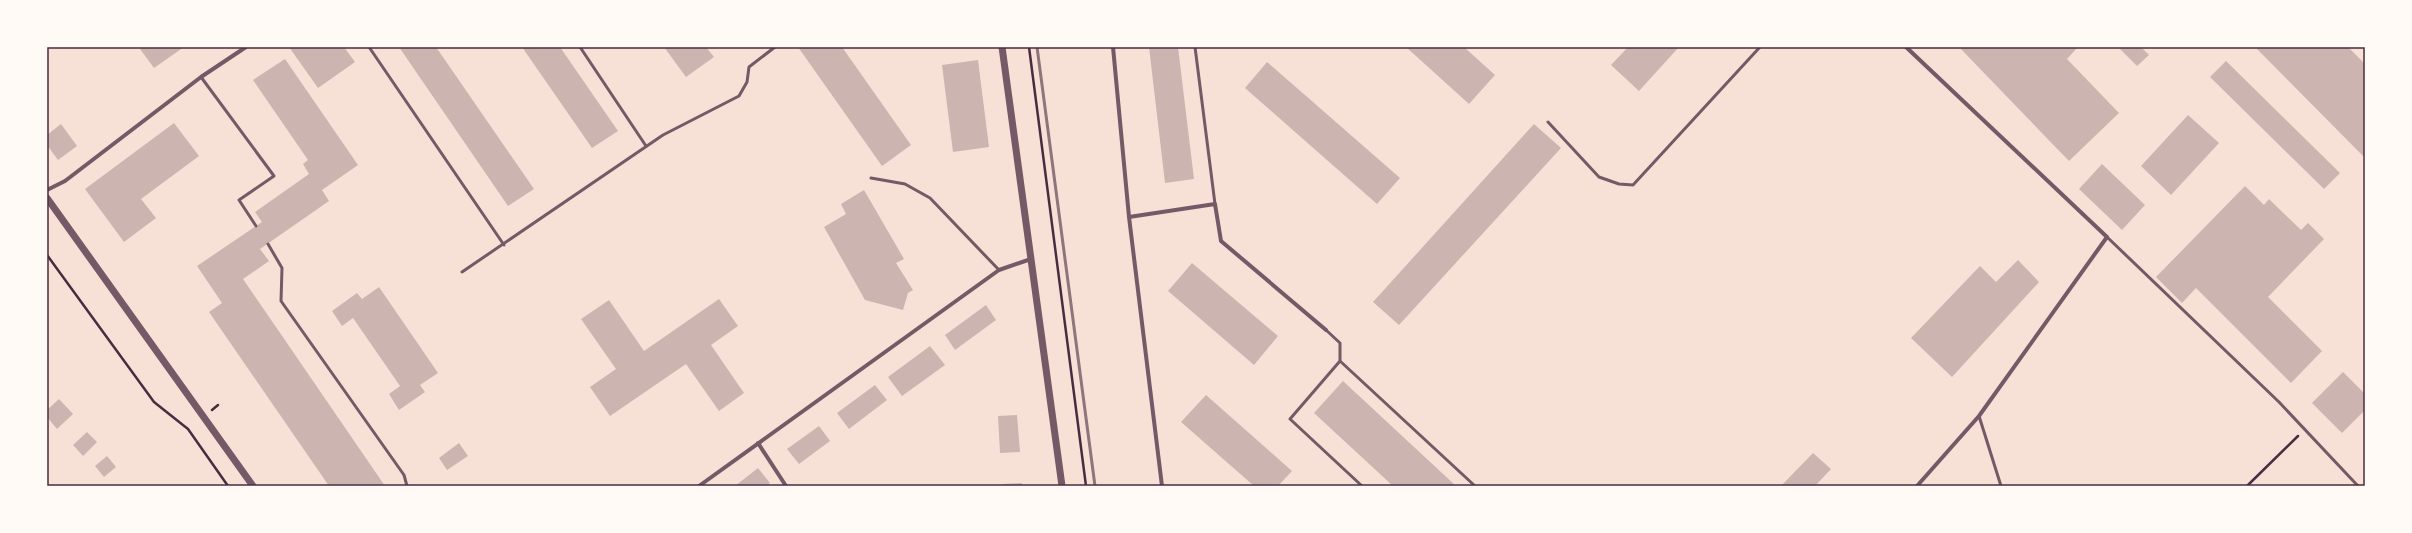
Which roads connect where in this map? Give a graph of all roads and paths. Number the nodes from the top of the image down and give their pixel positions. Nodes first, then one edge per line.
1 (246, 47) edge
2 (369, 47) edge
3 (580, 47) edge
4 (775, 47) edge
5 (1002, 47) edge
6 (1029, 47) edge
7 (1113, 47) edge
8 (1195, 47) edge
9 (1760, 47) edge
10 (1906, 47) edge
11 (201, 77) junction
12 (1548, 122) dead end
13 (646, 146) junction
14 (871, 178) dead end
15 (47, 190) edge
16 (47, 198) edge
17 (1215, 204) junction
18 (1129, 218) junction
19 (256, 226) dead end
20 (2107, 237) junction
21 (268, 244) dead end
22 (504, 245) junction
23 (47, 255) edge
24 (1031, 259) junction
25 (999, 270) junction
26 (462, 272) dead end
27 (1326, 330) joint
28 (1340, 361) junction
29 (1979, 416) junction
30 (2305, 429) junction
31 (758, 443) junction
32 (228, 486) edge
33 (253, 486) edge
34 (407, 486) edge
35 (699, 486) edge
36 (786, 486) edge
37 (1062, 486) edge
38 (1086, 486) edge
39 (1162, 486) edge
40 (1362, 486) edge
41 (1475, 486) edge
42 (1917, 486) edge
43 (2001, 486) edge
44 (2247, 486) edge
45 (2358, 486) edge

1 - 11 street
2 - 22 lane
3 - 13 lane
4 - 13 lane
5 - 24 street
6 - 38 path
7 - 18 street
8 - 17 lane
9 - 12 lane
10 - 20 street
11 - 15 street
11 - 19 lane
13 - 22 lane
14 - 25 lane
16 - 33 street
17 - 18 street
17 - 27 street
18 - 39 street
20 - 29 street
20 - 30 lane
21 - 34 lane
22 - 26 lane
23 - 32 path
24 - 25 street
24 - 37 street
25 - 31 street
27 - 28 lane
28 - 40 lane
28 - 41 lane
29 - 42 street
29 - 43 lane
30 - 44 path
30 - 45 lane
31 - 35 street
31 - 36 street

